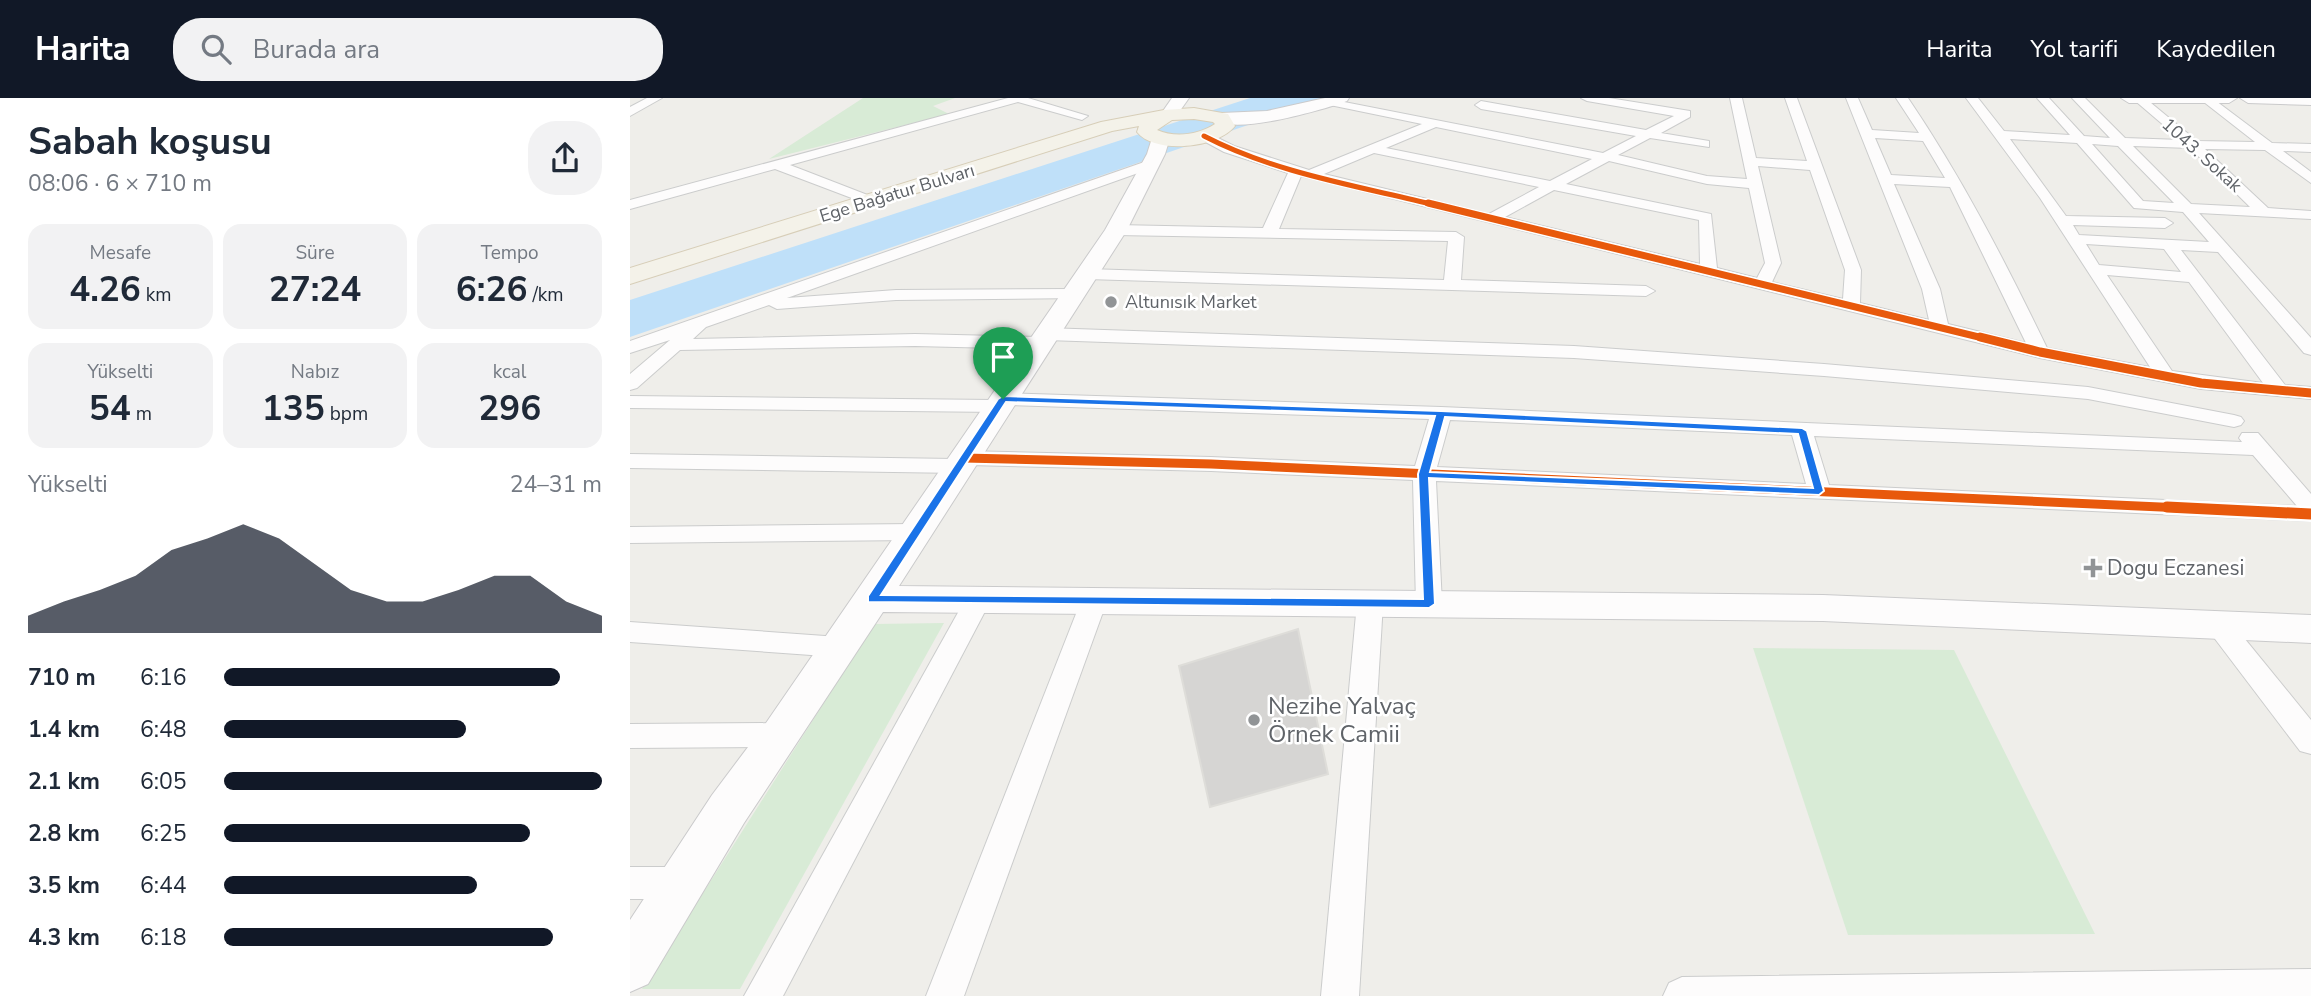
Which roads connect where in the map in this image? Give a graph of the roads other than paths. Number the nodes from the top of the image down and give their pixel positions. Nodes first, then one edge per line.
1 (656, 98) edge
2 (1019, 98) edge
3 (1199, 98) edge
4 (1499, 98) edge
5 (1587, 98) edge
6 (1736, 98) edge
7 (1791, 98) edge
8 (1852, 98) edge
9 (1902, 98) edge
10 (1972, 98) edge
11 (2043, 98) edge
12 (2078, 98) edge
13 (2129, 98) edge
14 (2229, 98) edge
15 (2248, 98) edge
16 (2139, 99) edge
17 (2206, 99) edge
18 (2296, 99) edge
19 (1335, 100) edge
20 (2311, 100) edge
21 (1651, 103) edge
22 (1470, 110) junction
23 (2311, 111) edge
24 (630, 112) edge
25 (1082, 116) dead end
26 (1210, 123) edge
27 (1435, 124) junction
28 (1164, 126) edge
29 (1868, 134) junction
30 (1648, 135) junction
31 (1999, 135) junction
32 (1929, 137) junction
33 (2079, 140) junction
34 (2119, 142) junction
35 (1704, 144) dead end
36 (2193, 144) junction
37 (2271, 146) junction
38 (2311, 148) edge
39 (1373, 149) junction
40 (1607, 158) junction
41 (1752, 162) junction
42 (776, 165) junction
43 (1815, 166) junction
44 (1303, 173) junction
45 (1886, 179) junction
46 (2311, 179) edge
47 (1955, 183) junction
48 (1756, 184) junction
49 (1555, 186) junction
50 (874, 203) junction
51 (630, 205) edge
52 (2187, 208) junction
53 (2264, 212) junction
54 (2311, 215) edge
55 (1492, 218) junction
56 (2061, 220) junction
57 (2201, 224) junction
58 (1116, 230) junction
59 (1269, 233) junction
60 (2074, 239) junction
61 (2169, 245) junction
62 (2222, 248) junction
63 (2094, 269) junction
64 (1709, 271) junction
65 (630, 276) edge
66 (2195, 278) junction
67 (630, 283) edge
68 (1080, 284) junction
69 (1763, 284) junction
70 (1452, 286) junction
71 (1646, 291) dead end
72 (1851, 306) junction
73 (745, 307) junction
74 (700, 323) junction
75 (1940, 327) junction
76 (1043, 338) junction
77 (674, 345) junction
78 (630, 347) edge
79 (2311, 349) edge
80 (2040, 352) junction
81 (2165, 376) junction
82 (2200, 383) junction
83 (630, 384) edge
84 (2279, 390) junction
85 (2311, 393) edge
86 (630, 402) edge
87 (1001, 402) junction
88 (1441, 414) junction
89 (2234, 421) junction
90 (1802, 431) junction
91 (2259, 449) junction
92 (630, 461) edge
93 (962, 462) junction
94 (1424, 474) junction
95 (1819, 491) junction
96 (2311, 508) edge
97 (2311, 514) edge
98 (914, 532) junction
99 (630, 535) edge
100 (872, 599) junction
101 (978, 600) junction
102 (1094, 601) junction
103 (1370, 603) junction
104 (1429, 604) junction
105 (2218, 624) junction
106 (2311, 629) edge
107 (630, 632) edge
108 (839, 648) junction
109 (630, 736) edge
110 (781, 736) junction
111 (2311, 742) edge
112 (630, 883) edge
113 (683, 883) junction
114 (630, 966) edge
115 (2311, 988) edge
116 (2231, 993) edge
117 (1979, 994) edge
118 (763, 996) edge
119 (945, 996) edge
120 (1340, 996) edge
121 (1682, 996) edge
122 (1707, 996) edge

1 - 24 street
2 - 25 street
2 - 42 street
3 - 28 main road
4 - 22 street
5 - 21 street
6 - 41 street
7 - 43 street
8 - 29 street
9 - 32 street
10 - 31 street
11 - 33 street
12 - 34 street
13 - 16 main road
14 - 17 main road
15 - 18 main road
16 - 17 main road
16 - 36 street, 1043. Sokak
17 - 37 street
18 - 20 main road
18 - 23 main road
19 - 26 main road
19 - 27 street
21 - 30 street
22 - 27 street
22 - 30 street
26 - 28 main road
26 - 28 main road
26 - 28 main road
26 - 44 street
27 - 39 street
27 - 40 street
28 - 50 main road, Ege Bağatur Bulvarı
28 - 58 main road
28 - 73 street
29 - 32 street
29 - 45 street
30 - 35 street
30 - 40 street
31 - 33 street
31 - 56 street
32 - 47 street
33 - 34 street
33 - 52 street
34 - 36 street
34 - 52 street
36 - 37 street
36 - 53 street, 1043. Sokak
37 - 38 street
37 - 46 street
39 - 44 street
39 - 49 street
40 - 48 street
40 - 49 street
41 - 43 street
41 - 48 street
42 - 50 street
42 - 51 street
43 - 72 street
44 - 55 street
44 - 59 street
45 - 47 street
45 - 75 street
47 - 80 street
48 - 69 street
49 - 55 street
49 - 64 street
50 - 65 main road, Ege Bağatur Bulvarı
50 - 67 main road, Ege Bağatur Bulvarı
52 - 53 street
52 - 57 street
53 - 54 street
55 - 64 street
56 - 57 street
56 - 60 street
57 - 62 street
58 - 59 street
58 - 68 main road
59 - 70 street
60 - 61 street
60 - 63 street
61 - 62 street
61 - 66 street
62 - 79 street
63 - 66 street
63 - 81 street
64 - 69 street
66 - 84 street
68 - 70 street
68 - 73 street
68 - 76 main road
69 - 72 street
70 - 71 street
72 - 75 street
73 - 74 street
74 - 77 street
74 - 78 street
75 - 80 street
76 - 77 street
76 - 87 main road
76 - 89 street
77 - 83 street
80 - 81 street
81 - 82 street
82 - 84 street
82 - 89 street
84 - 85 street
86 - 87 street
87 - 88 street
87 - 93 main road
88 - 90 street
88 - 94 street
89 - 91 street
90 - 91 street
90 - 95 street
91 - 96 street
92 - 93 street
93 - 94 street
93 - 98 main road
94 - 95 street
94 - 104 street
95 - 97 street
98 - 99 street
98 - 100 main road
100 - 101 main road
100 - 108 main road
101 - 102 main road
101 - 118 street
102 - 103 main road
102 - 119 street
103 - 104 main road
103 - 120 street
104 - 105 main road
105 - 106 main road
105 - 111 street
107 - 108 street
108 - 110 main road
109 - 110 street
110 - 113 main road
112 - 113 street
113 - 114 main road
115 - 116 street
116 - 117 street
117 - 122 street
121 - 122 street

